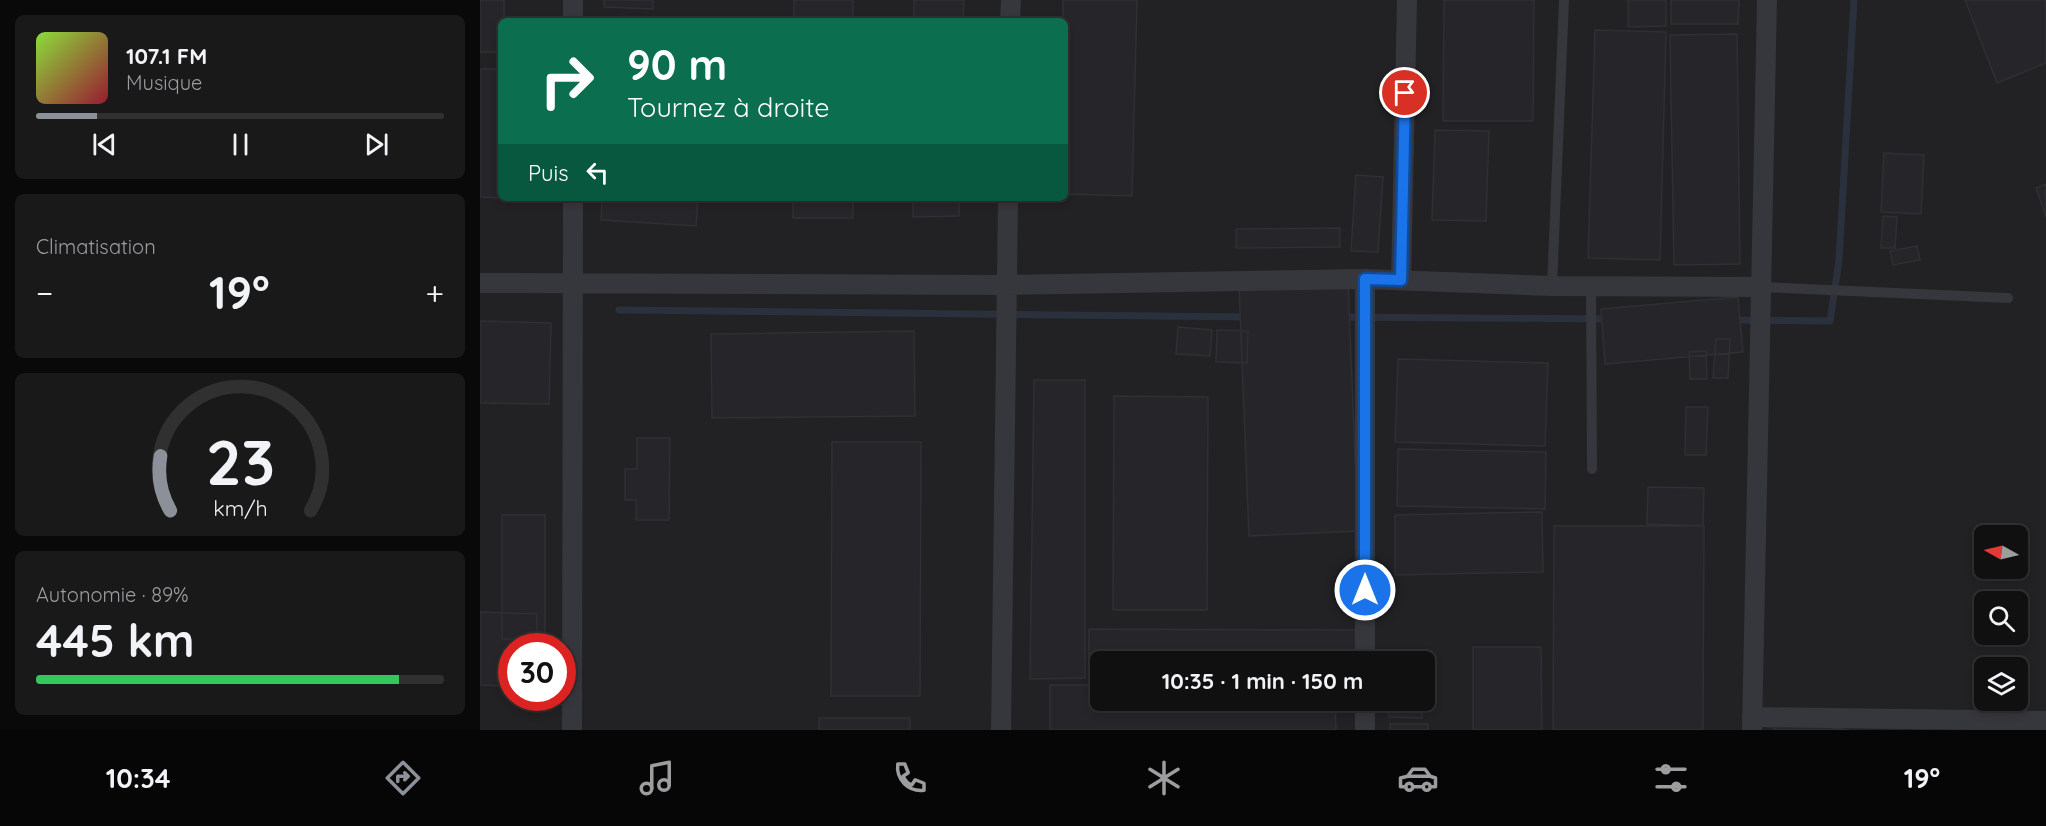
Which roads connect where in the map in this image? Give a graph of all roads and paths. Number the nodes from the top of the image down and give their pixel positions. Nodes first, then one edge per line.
1 (573, 0) edge
2 (1011, 0) edge
3 (1407, 0) edge
4 (1564, 0) edge
5 (1767, 0) edge
6 (573, 18) edge
7 (1010, 18) edge
8 (573, 201) edge
9 (1008, 201) edge
10 (1365, 279) junction
11 (1401, 280) junction
12 (480, 283) edge
13 (573, 283) junction
14 (1007, 285) junction
15 (1552, 286) junction
16 (1761, 287) junction
17 (1591, 294) junction
18 (2008, 298) dead end
19 (1592, 469) dead end
20 (1365, 651) edge
21 (1365, 711) edge
22 (2046, 721) edge
23 (1752, 724) edge
24 (572, 730) edge
25 (1001, 730) edge
26 (1365, 730) edge

1 - 6 street
2 - 7 street
3 - 11 street
4 - 15 lane
5 - 16 street
8 - 13 street
9 - 14 street
10 - 11 street
10 - 14 street
10 - 20 street
11 - 15 street
12 - 13 street
13 - 14 street
13 - 24 street
14 - 25 street
15 - 17 street
16 - 17 street
16 - 18 lane
16 - 23 street
17 - 19 lane
21 - 26 street
22 - 23 street

